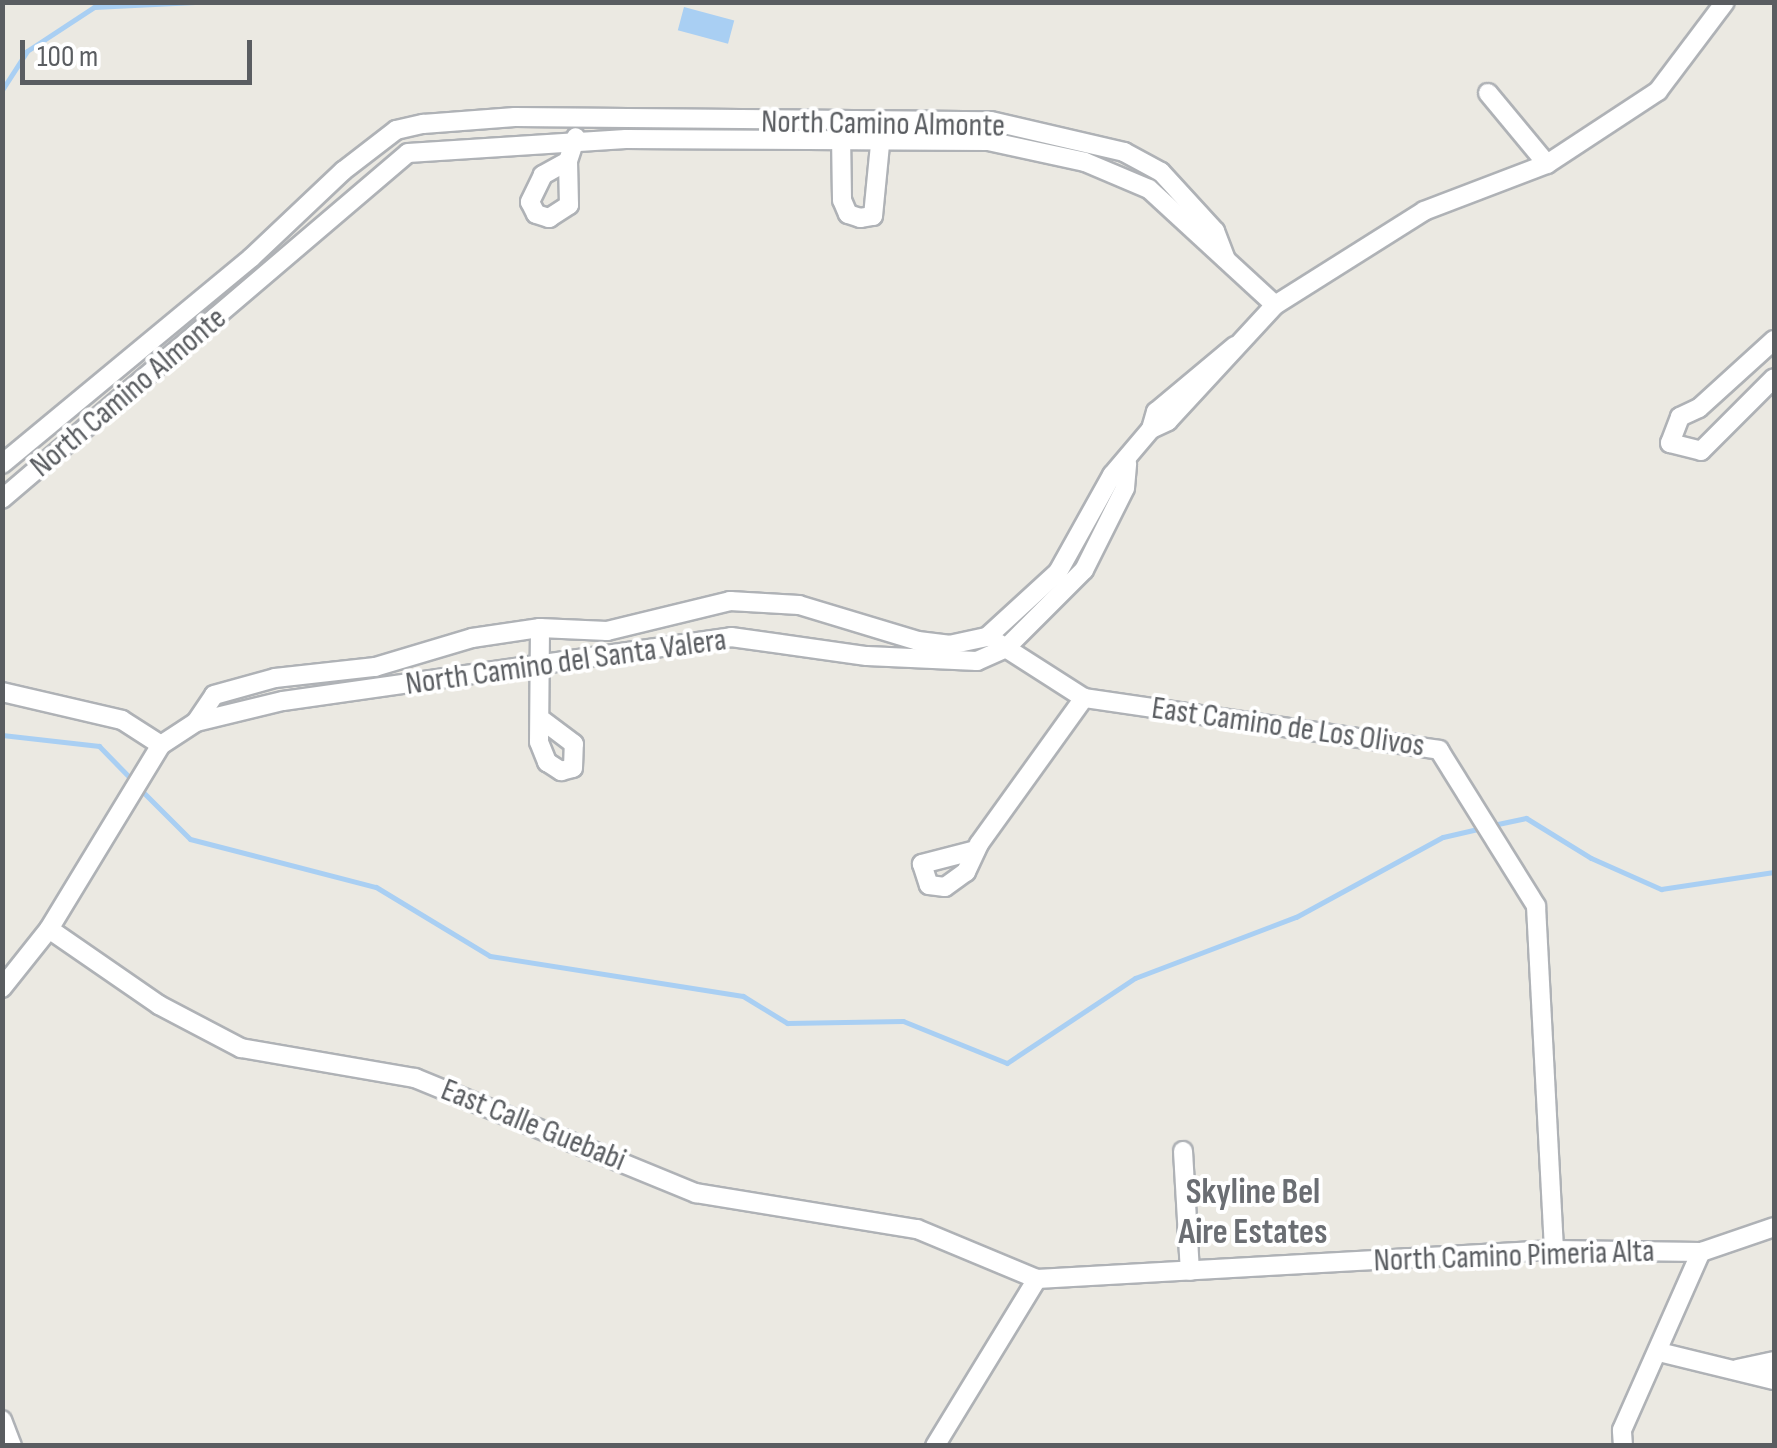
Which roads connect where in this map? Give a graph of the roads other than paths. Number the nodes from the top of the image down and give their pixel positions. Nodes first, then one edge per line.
1 (1726, 2) edge
2 (1488, 93) dead end
3 (578, 118) junction
4 (881, 122) junction
5 (840, 124) junction
6 (880, 142) junction
7 (576, 143) junction
8 (842, 144) junction
9 (568, 161) dead end
10 (1547, 164) junction
11 (1226, 260) junction
12 (1275, 306) junction
13 (1774, 340) edge
14 (143, 348) junction
15 (160, 367) junction
16 (1774, 378) edge
17 (1128, 463) junction
18 (2, 464) edge
19 (2, 498) edge
20 (540, 628) junction
21 (988, 637) junction
22 (1006, 648) junction
23 (542, 668) junction
24 (2, 692) edge
25 (1084, 698) junction
26 (544, 721) dead end
27 (196, 722) junction
28 (161, 745) junction
29 (976, 850) dead end
30 (50, 929) junction
31 (2, 988) edge
32 (1184, 1151) dead end
33 (1774, 1227) edge
34 (1554, 1250) junction
35 (1701, 1252) junction
36 (1190, 1271) junction
37 (1037, 1279) junction
38 (1658, 1352) junction
39 (1774, 1361) edge
40 (1731, 1371) junction
41 (1774, 1380) edge
42 (2, 1420) edge
43 (12, 1446) edge
44 (935, 1446) edge
45 (1623, 1446) edge

1 - 10 street, North Camino del Santa Valera
2 - 10 street
3 - 5 street, North Camino Almonte
3 - 7 street
3 - 14 street, North Camino Almonte
4 - 5 street, North Camino Almonte
4 - 6 street
4 - 11 street, North Camino Almonte
5 - 8 street
6 - 8 street, North Camino Almonte
6 - 8 street
6 - 11 street, North Camino Almonte
7 - 8 street, North Camino Almonte
7 - 9 street
7 - 15 street, North Camino Almonte
10 - 12 street, North Camino del Santa Valera
11 - 12 street
12 - 17 street, North Camino del Santa Valera
13 - 16 street
14 - 15 street
14 - 18 street, North Camino Almonte
15 - 19 street, North Camino Almonte
17 - 21 street, North Camino del Santa Valera
17 - 22 street, North Camino del Santa Valera
20 - 21 street, North Camino del Santa Valera
20 - 23 street
20 - 27 street, North Camino del Santa Valera
21 - 22 street, East Camino de Los Olivos
22 - 23 street, North Camino del Santa Valera
22 - 25 street, East Camino de Los Olivos
23 - 26 street
23 - 27 street, North Camino del Santa Valera
24 - 28 street
25 - 29 street
25 - 34 street, East Camino de Los Olivos
27 - 28 street, North Camino del Santa Valera
28 - 30 street, North Camino del Santa Valera
30 - 31 street, North Camino del Santa Valera
30 - 37 street, East Calle Guebabi
32 - 36 street
33 - 35 street, North Camino Pimeria Alta
34 - 35 street, North Camino Pimeria Alta
34 - 36 street, North Camino Pimeria Alta
35 - 38 street
36 - 37 street, North Camino Pimeria Alta
37 - 44 street
38 - 40 street
38 - 45 street
39 - 40 street
40 - 41 street
42 - 43 street

